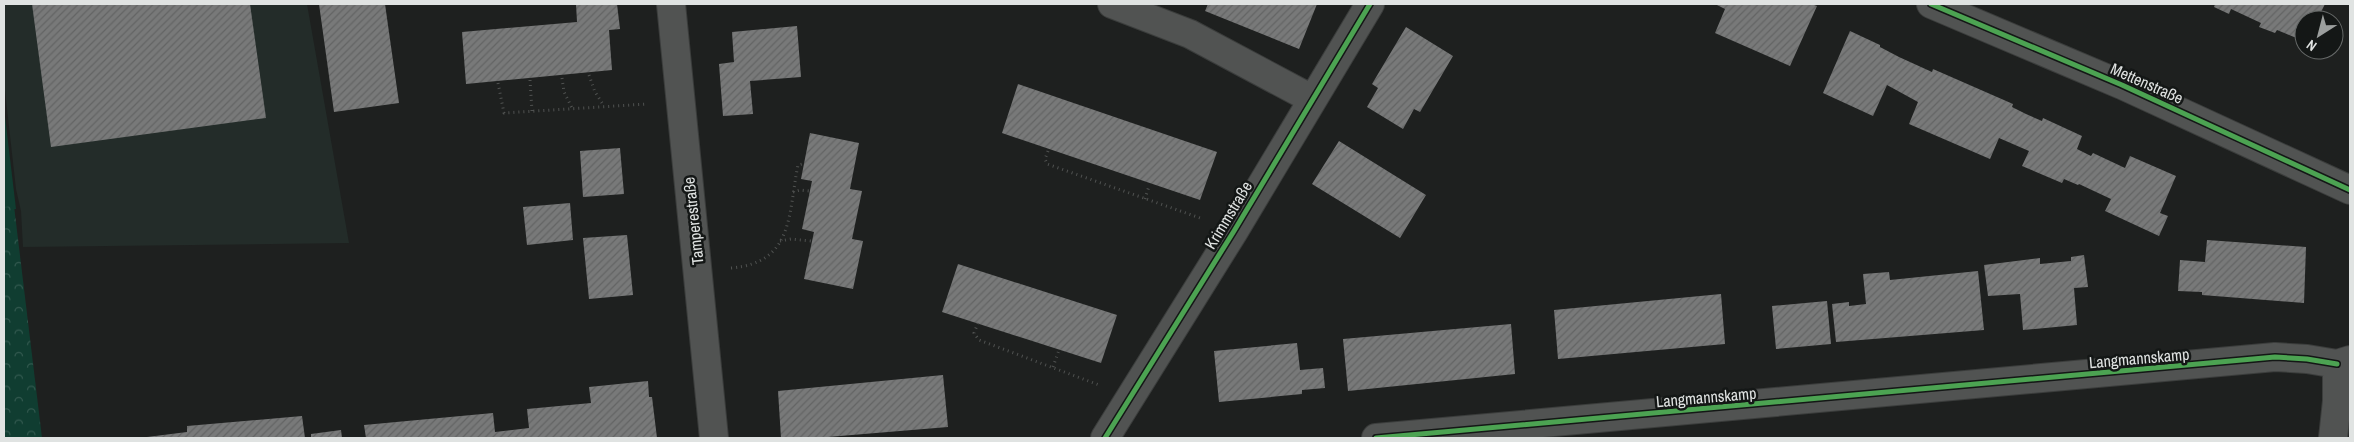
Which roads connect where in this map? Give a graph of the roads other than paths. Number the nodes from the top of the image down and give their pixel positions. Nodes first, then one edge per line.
1 (671, 4) edge
2 (1112, 4) edge
3 (1370, 4) edge
4 (1931, 4) edge
5 (1312, 99) junction
6 (2350, 190) edge
7 (2344, 362) edge
8 (714, 438) edge
9 (1105, 438) edge
10 (1376, 438) edge
11 (2334, 438) edge

1 - 8 street, Tamperestraße
2 - 5 street
3 - 5 street, Krimmstraße
4 - 6 street, Mettenstraße
5 - 9 street, Krimmstraße
7 - 10 street, Langmannskamp
7 - 11 street

